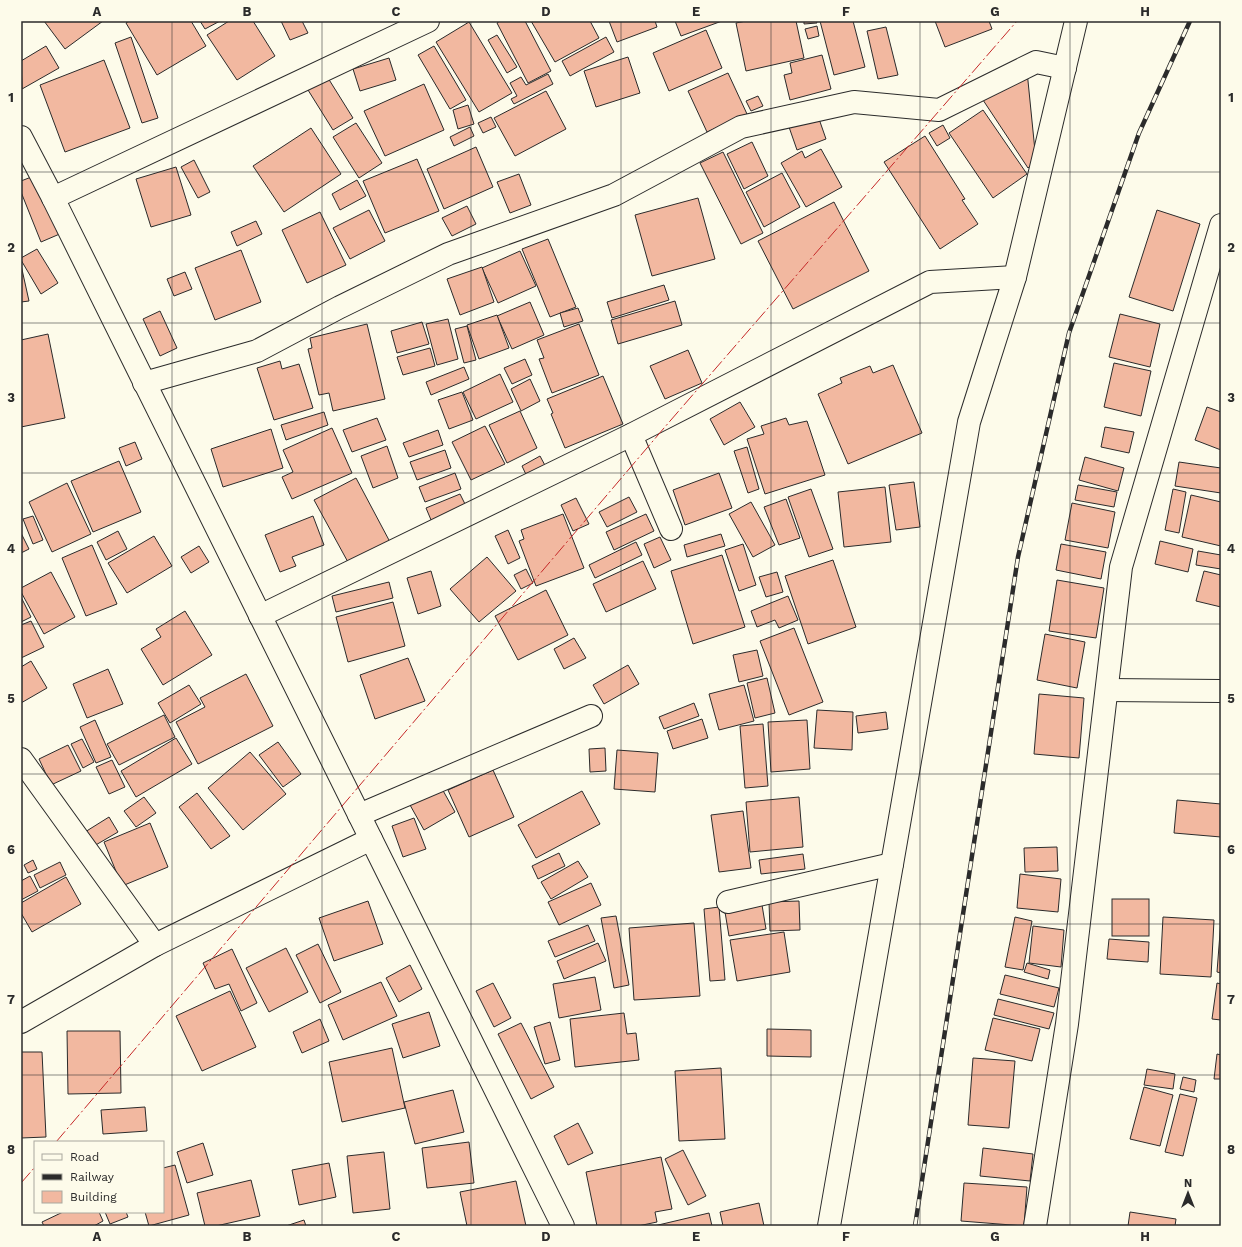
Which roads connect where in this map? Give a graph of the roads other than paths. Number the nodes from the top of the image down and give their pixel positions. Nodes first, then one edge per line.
1 (428, 21) edge
2 (1076, 21) edge
3 (1065, 68) junction
4 (21, 137) edge
5 (53, 198) junction
6 (1221, 225) edge
7 (1014, 277) junction
8 (144, 384) junction
9 (631, 435) junction
10 (671, 529) dead end
11 (260, 616) junction
12 (1107, 690) junction
13 (1221, 691) edge
14 (591, 716) dead end
15 (21, 759) edge
16 (359, 815) junction
17 (371, 839) junction
18 (892, 864) junction
19 (728, 902) dead end
20 (155, 945) junction
21 (21, 1022) edge
22 (563, 1226) edge
23 (829, 1226) edge
24 (1035, 1226) edge

1 - 5 street
2 - 3 street
3 - 7 street
3 - 8 street
4 - 5 street
5 - 8 street
6 - 12 street
7 - 9 street
7 - 18 street
8 - 11 street
9 - 10 street
9 - 11 street
11 - 16 street
12 - 13 street
12 - 24 street
14 - 16 street
15 - 20 street
16 - 17 street
17 - 20 street
17 - 22 street
18 - 19 street
18 - 23 street
20 - 21 street

